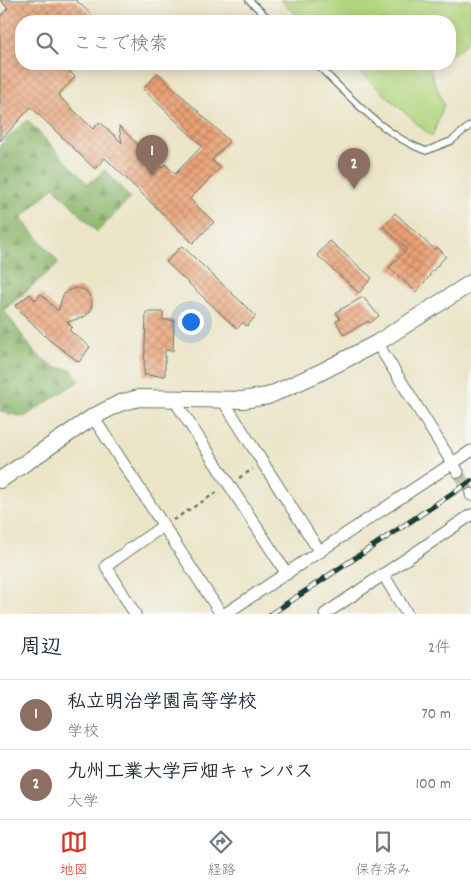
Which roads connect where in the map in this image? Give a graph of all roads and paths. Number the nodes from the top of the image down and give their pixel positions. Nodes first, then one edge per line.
1 (249, 0) edge
2 (265, 15) edge
3 (322, 70) edge
4 (471, 125) edge
5 (471, 283) edge
6 (377, 343) junction
7 (173, 398) junction
8 (222, 399) junction
9 (93, 417) junction
10 (471, 451) edge
11 (263, 463) junction
12 (456, 468) junction
13 (0, 480) edge
14 (229, 484) junction
15 (471, 515) edge
16 (164, 526) junction
17 (320, 552) junction
18 (287, 574) junction
19 (383, 574) junction
20 (135, 614) edge
21 (221, 614) edge
22 (225, 614) edge
23 (325, 614) edge
24 (407, 614) edge

1 - 2 lane
3 - 4 lane
5 - 6 street
6 - 8 street
6 - 12 street
7 - 8 street
7 - 9 street
7 - 14 street
8 - 11 street
9 - 13 street
9 - 16 street
10 - 12 street
11 - 14 path
11 - 17 street
12 - 17 street
14 - 16 path
14 - 18 street
15 - 19 street
16 - 20 street
16 - 21 street
17 - 18 street
18 - 22 street
19 - 23 street
19 - 24 street

